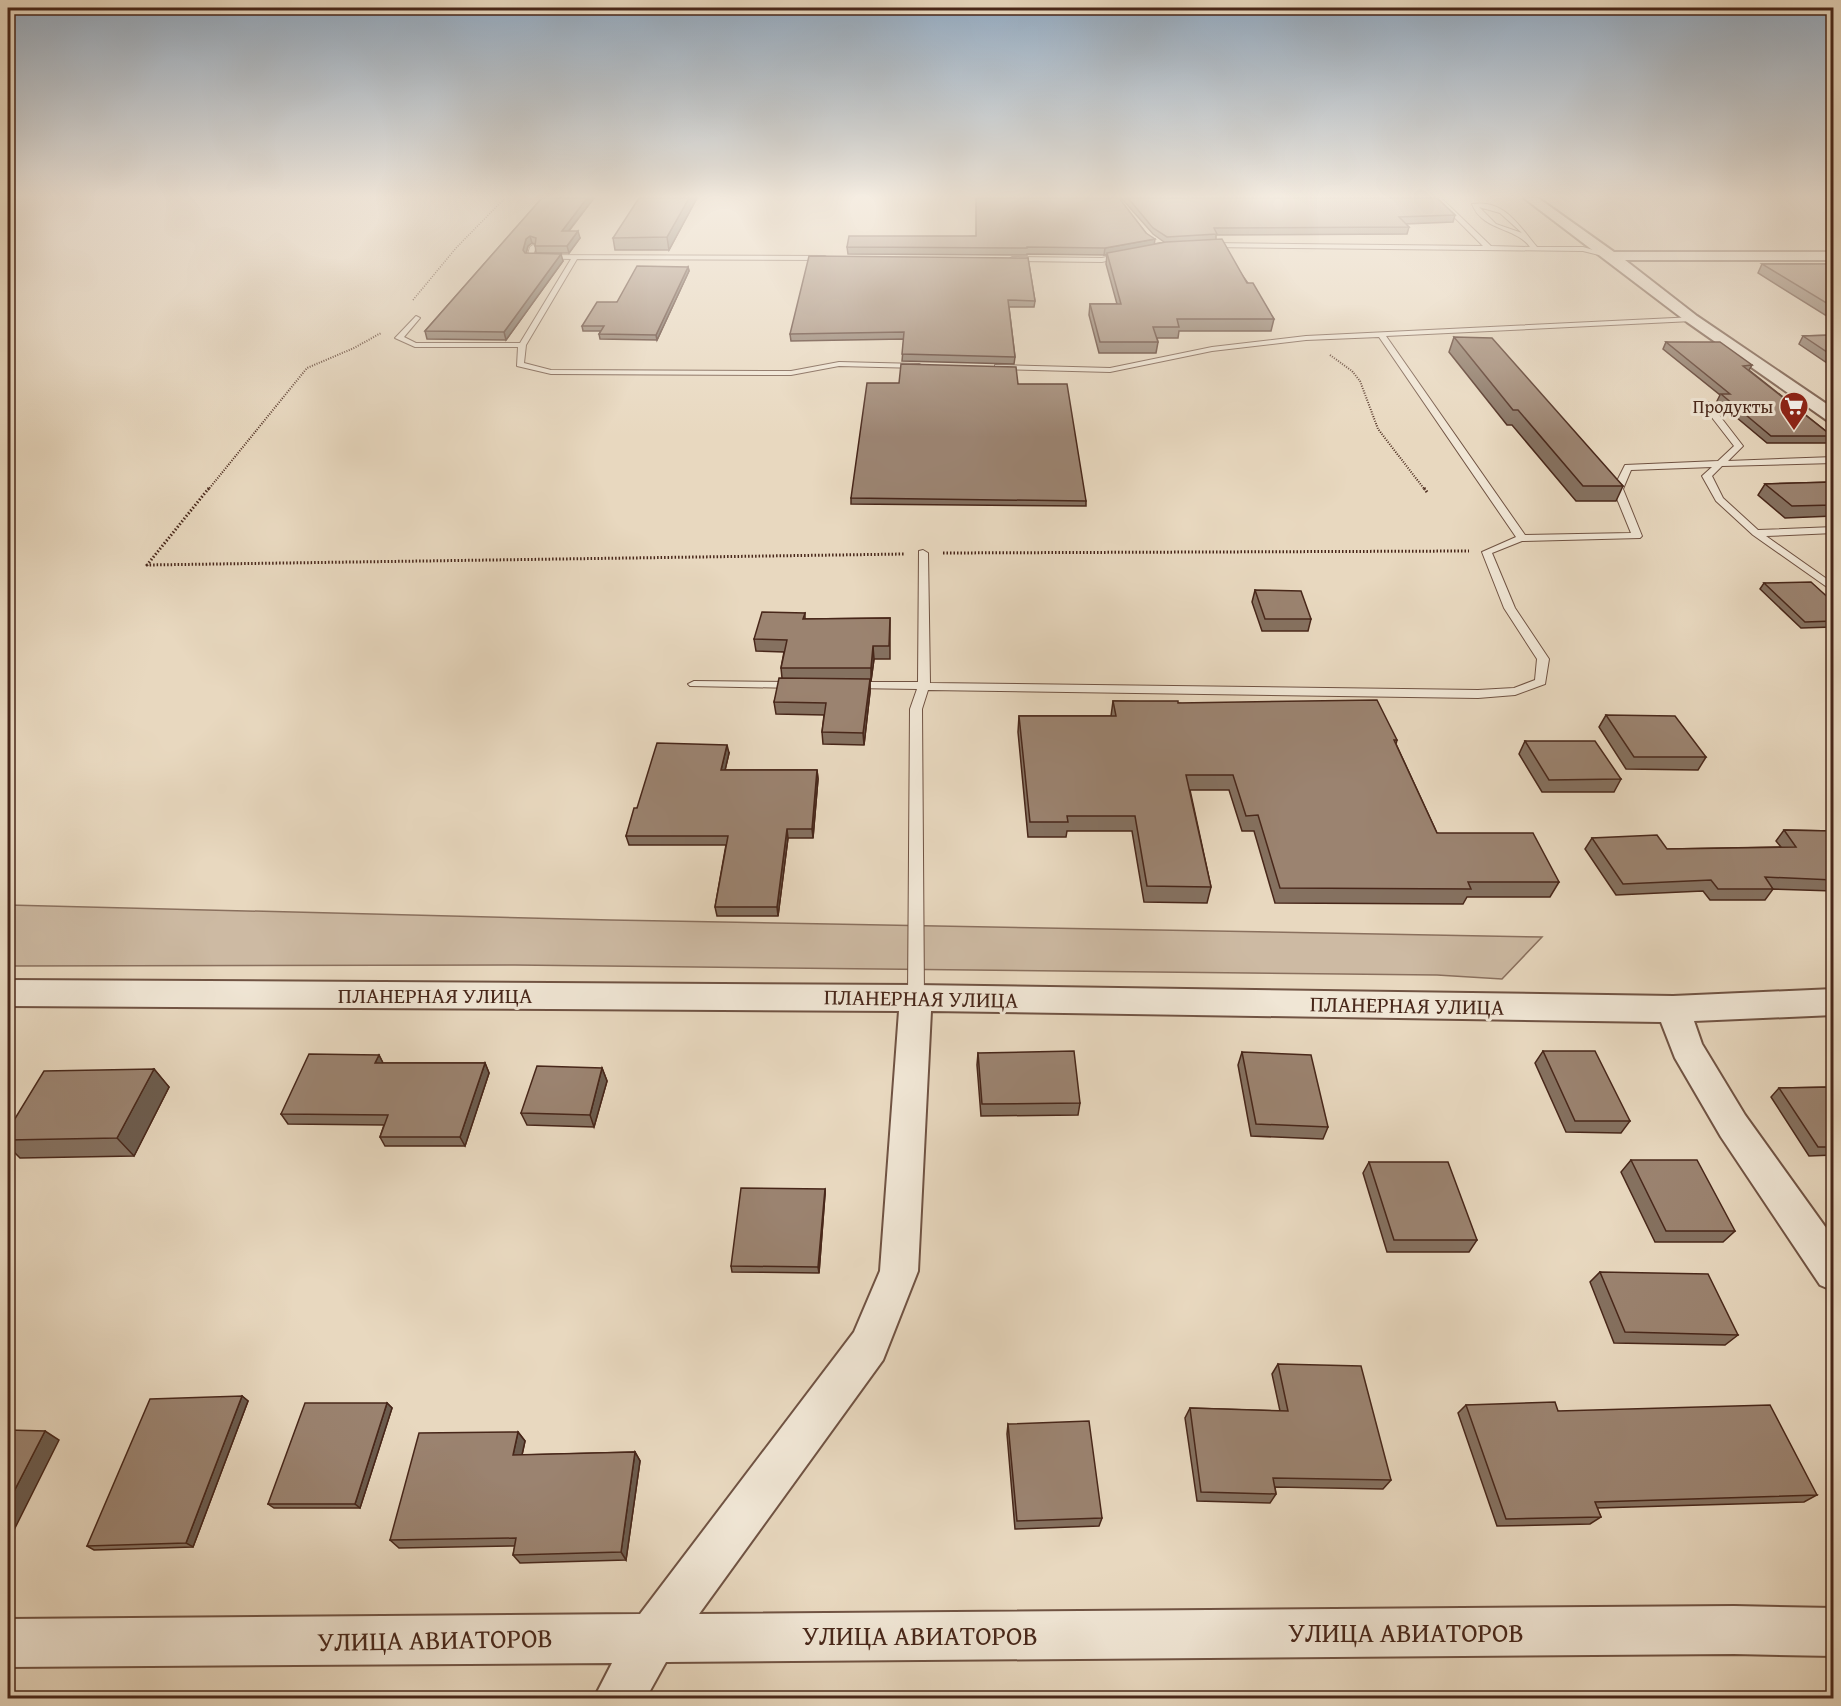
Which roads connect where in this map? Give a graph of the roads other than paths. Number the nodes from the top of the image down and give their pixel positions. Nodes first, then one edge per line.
1 (563, 278) edge
2 (1639, 278) edge
3 (416, 318) dead end
4 (1692, 319) junction
5 (1380, 333) junction
6 (522, 345) junction
7 (933, 366) edge
8 (992, 367) edge
9 (1706, 404) dead end
10 (1833, 417) edge
11 (1833, 460) edge
12 (1719, 464) junction
13 (1833, 530) edge
14 (1756, 533) junction
15 (1522, 538) junction
16 (923, 554) road end
17 (1833, 589) edge
18 (694, 684) dead end
19 (809, 685) edge
20 (844, 685) edge
21 (924, 685) junction
22 (8, 993) edge
23 (916, 998) junction
24 (1833, 1002) edge
25 (1673, 1009) junction
26 (1833, 1272) edge
27 (1833, 1632) edge
28 (653, 1637) junction
29 (8, 1643) edge
30 (619, 1698) edge

1 - 6 lane
2 - 4 street
3 - 6 lane
4 - 5 lane
4 - 10 street
5 - 8 lane
5 - 15 lane
6 - 7 lane
9 - 12 lane
11 - 12 lane
12 - 14 lane
12 - 15 lane
13 - 14 lane
14 - 17 lane
15 - 21 lane
16 - 21 lane
18 - 19 lane
20 - 21 lane
21 - 23 lane
22 - 23 street, ПЛАНЕРНАЯ УЛИЦА
23 - 25 street, ПЛАНЕРНАЯ УЛИЦА
23 - 28 street
24 - 25 street, ПЛАНЕРНАЯ УЛИЦА
25 - 26 street
27 - 28 street, УЛИЦА АВИАТОРОВ
28 - 29 street, УЛИЦА АВИАТОРОВ
28 - 30 street

